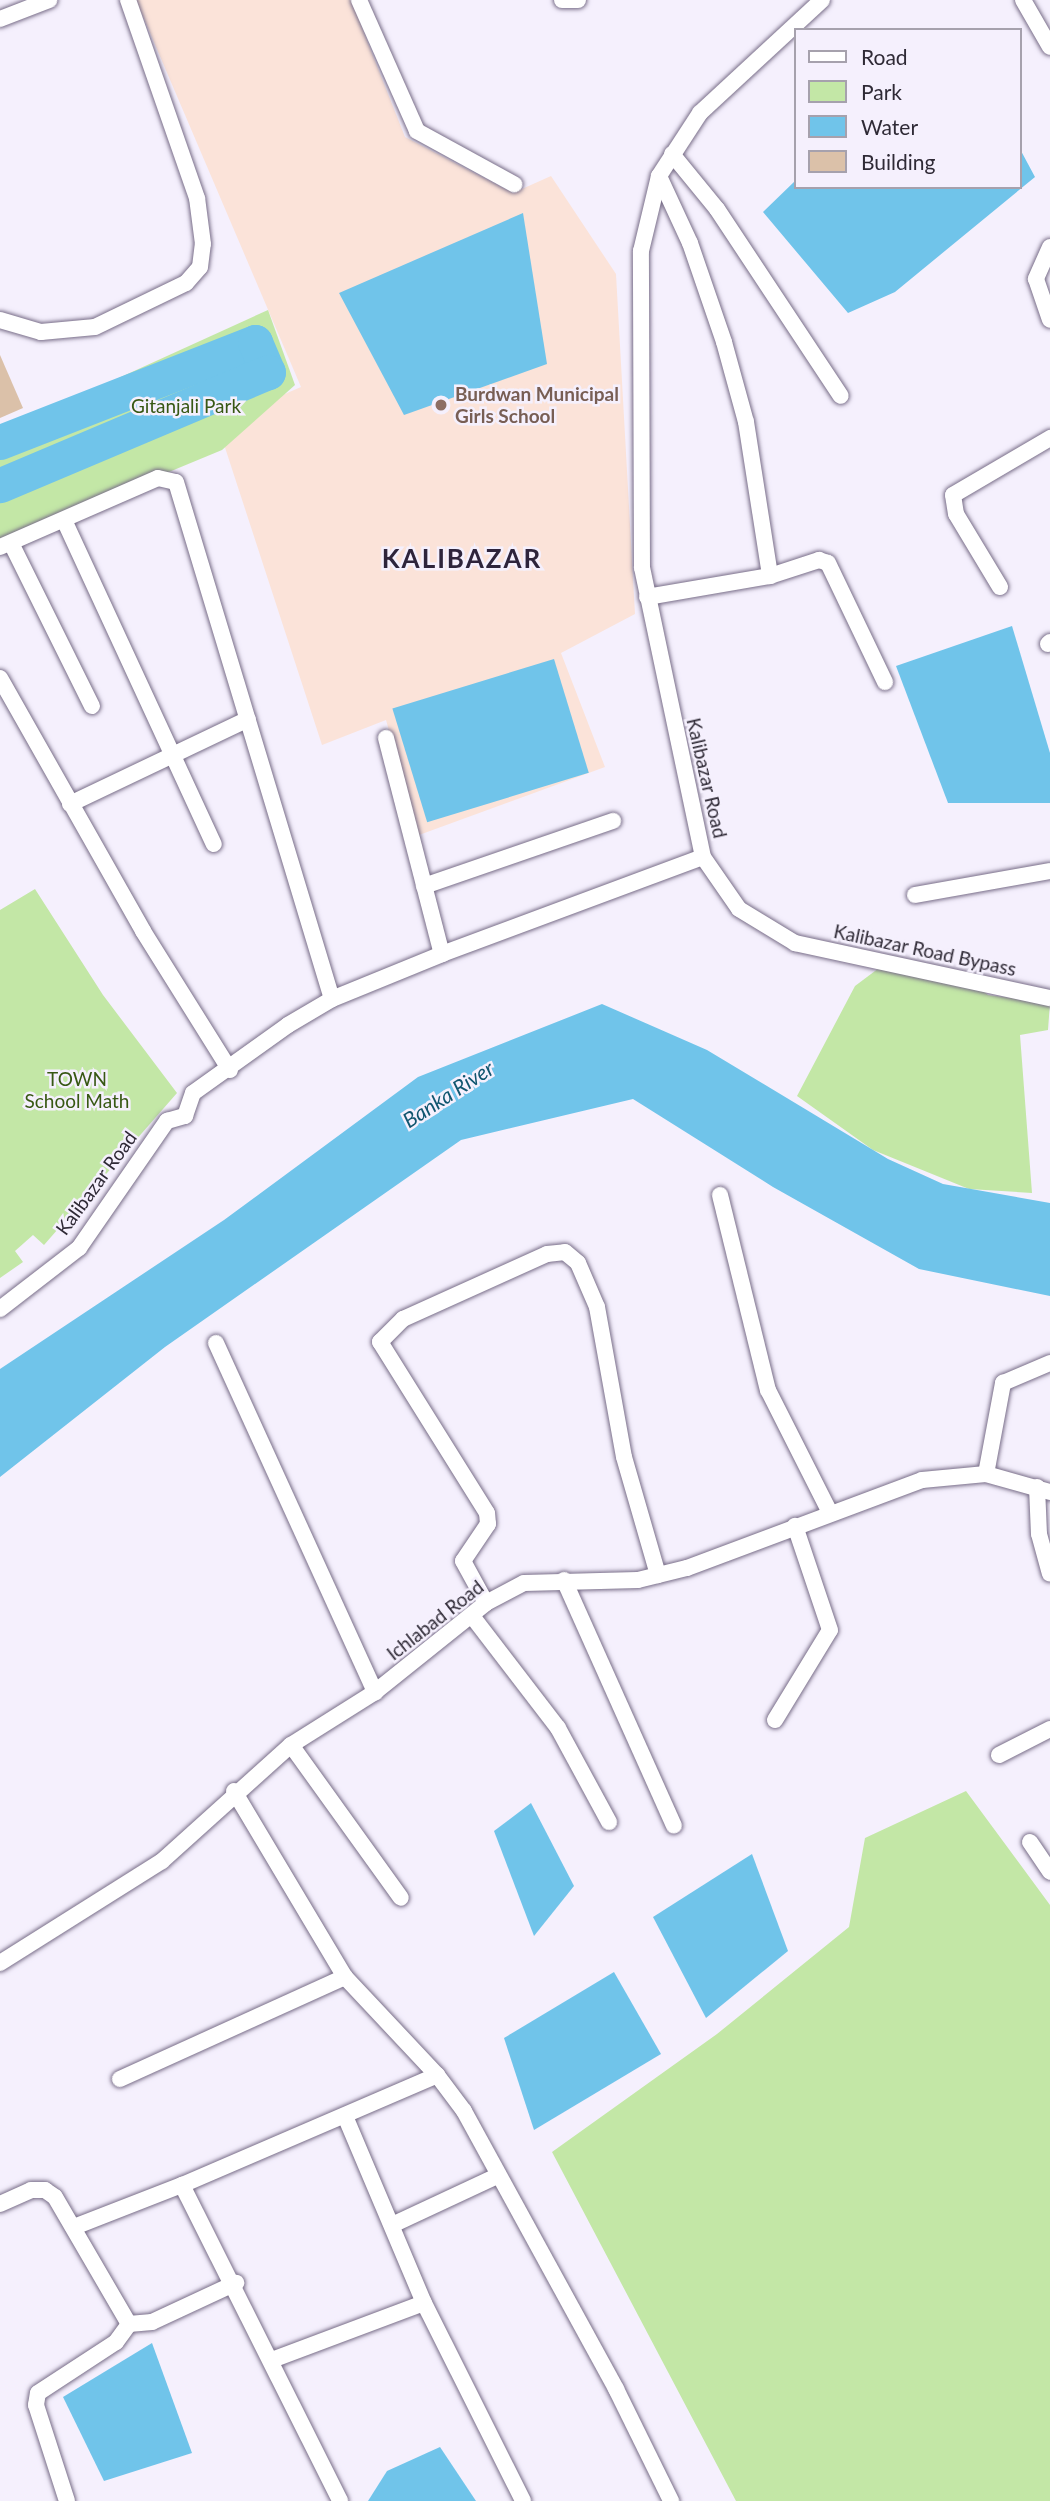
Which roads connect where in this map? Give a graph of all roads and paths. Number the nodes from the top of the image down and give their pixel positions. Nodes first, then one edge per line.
1 (49, 0) edge
2 (128, 0) edge
3 (359, 0) edge
4 (562, 0) edge
5 (578, 0) edge
6 (822, 0) edge
7 (1023, 0) edge
8 (806, 6) edge
9 (0, 19) edge
10 (1050, 47) edge
11 (672, 154) junction
12 (659, 176) junction
13 (514, 184) dead end
14 (1050, 247) edge
15 (0, 320) edge
16 (1050, 320) edge
17 (841, 396) dead end
18 (1050, 438) edge
19 (64, 520) junction
20 (5, 545) edge
21 (770, 576) junction
22 (1000, 587) dead end
23 (647, 597) junction
24 (0, 678) edge
25 (885, 682) dead end
26 (92, 706) dead end
27 (248, 719) junction
28 (386, 738) dead end
29 (174, 753) junction
30 (70, 804) junction
31 (613, 821) dead end
32 (214, 844) dead end
33 (704, 857) junction
34 (1050, 872) edge
35 (424, 886) junction
36 (915, 895) dead end
37 (442, 954) junction
38 (1050, 998) edge
39 (332, 999) junction
40 (230, 1070) junction
41 (720, 1195) dead end
42 (0, 1308) edge
43 (216, 1343) dead end
44 (1050, 1363) edge
45 (986, 1474) junction
46 (1044, 1490) edge
47 (830, 1513) junction
48 (795, 1526) junction
49 (1050, 1574) edge
50 (658, 1575) junction
51 (564, 1580) junction
52 (486, 1603) junction
53 (472, 1615) junction
54 (375, 1692) junction
55 (775, 1720) dead end
56 (1050, 1729) edge
57 (291, 1745) junction
58 (999, 1755) dead end
59 (234, 1791) junction
60 (609, 1822) dead end
61 (674, 1826) dead end
62 (1030, 1842) dead end
63 (1050, 1872) edge
64 (401, 1898) dead end
65 (0, 1963) edge
66 (345, 1978) junction
67 (437, 2075) junction
68 (120, 2079) dead end
69 (345, 2116) junction
70 (497, 2176) junction
71 (182, 2185) junction
72 (0, 2204) edge
73 (394, 2224) junction
74 (74, 2227) junction
75 (236, 2283) junction
76 (425, 2303) junction
77 (128, 2324) junction
78 (272, 2360) junction
79 (67, 2501) edge
80 (340, 2501) edge
81 (523, 2501) edge
82 (671, 2501) edge

1 - 9 street
2 - 15 street
3 - 13 street
4 - 5 street
6 - 8 street, Kalibazar Road
7 - 10 street
8 - 11 street, Kalibazar Road
11 - 12 street, Kalibazar Road
11 - 17 street
12 - 21 street
12 - 23 street, Kalibazar Road
14 - 16 street
18 - 22 street
19 - 20 street
19 - 27 street
19 - 29 street
20 - 26 street
21 - 23 street
21 - 25 street
23 - 33 street, Kalibazar Road
24 - 30 street
27 - 29 street
27 - 39 street
28 - 35 street
29 - 30 street
29 - 32 street
30 - 40 street
31 - 35 street
33 - 37 street, Kalibazar Road
33 - 38 street, Kalibazar Road Bypass
34 - 36 street
35 - 37 street
37 - 39 street, Kalibazar Road
39 - 40 street, Kalibazar Road
40 - 42 street, Kalibazar Road
41 - 47 street
43 - 54 street
44 - 45 street
45 - 46 street, Ichlabad Road
45 - 47 street, Ichlabad Road
46 - 49 street
47 - 48 street, Ichlabad Road
48 - 50 street, Ichlabad Road
48 - 55 street
50 - 51 street, Ichlabad Road
50 - 52 street
51 - 52 street, Ichlabad Road
51 - 61 street
52 - 53 street, Ichlabad Road
53 - 54 street, Ichlabad Road
53 - 60 street
54 - 57 street, Ichlabad Road
56 - 58 street
57 - 59 street, Ichlabad Road
57 - 64 street
59 - 65 street, Ichlabad Road
59 - 66 street
62 - 63 street
66 - 67 street
66 - 68 street
67 - 69 street
67 - 70 street
69 - 71 street
69 - 73 street
70 - 73 street
70 - 82 street
71 - 74 street
71 - 75 street
72 - 74 street
73 - 76 street
74 - 77 street
75 - 77 street
75 - 78 street
76 - 78 street
76 - 81 street
77 - 79 street
78 - 80 street

